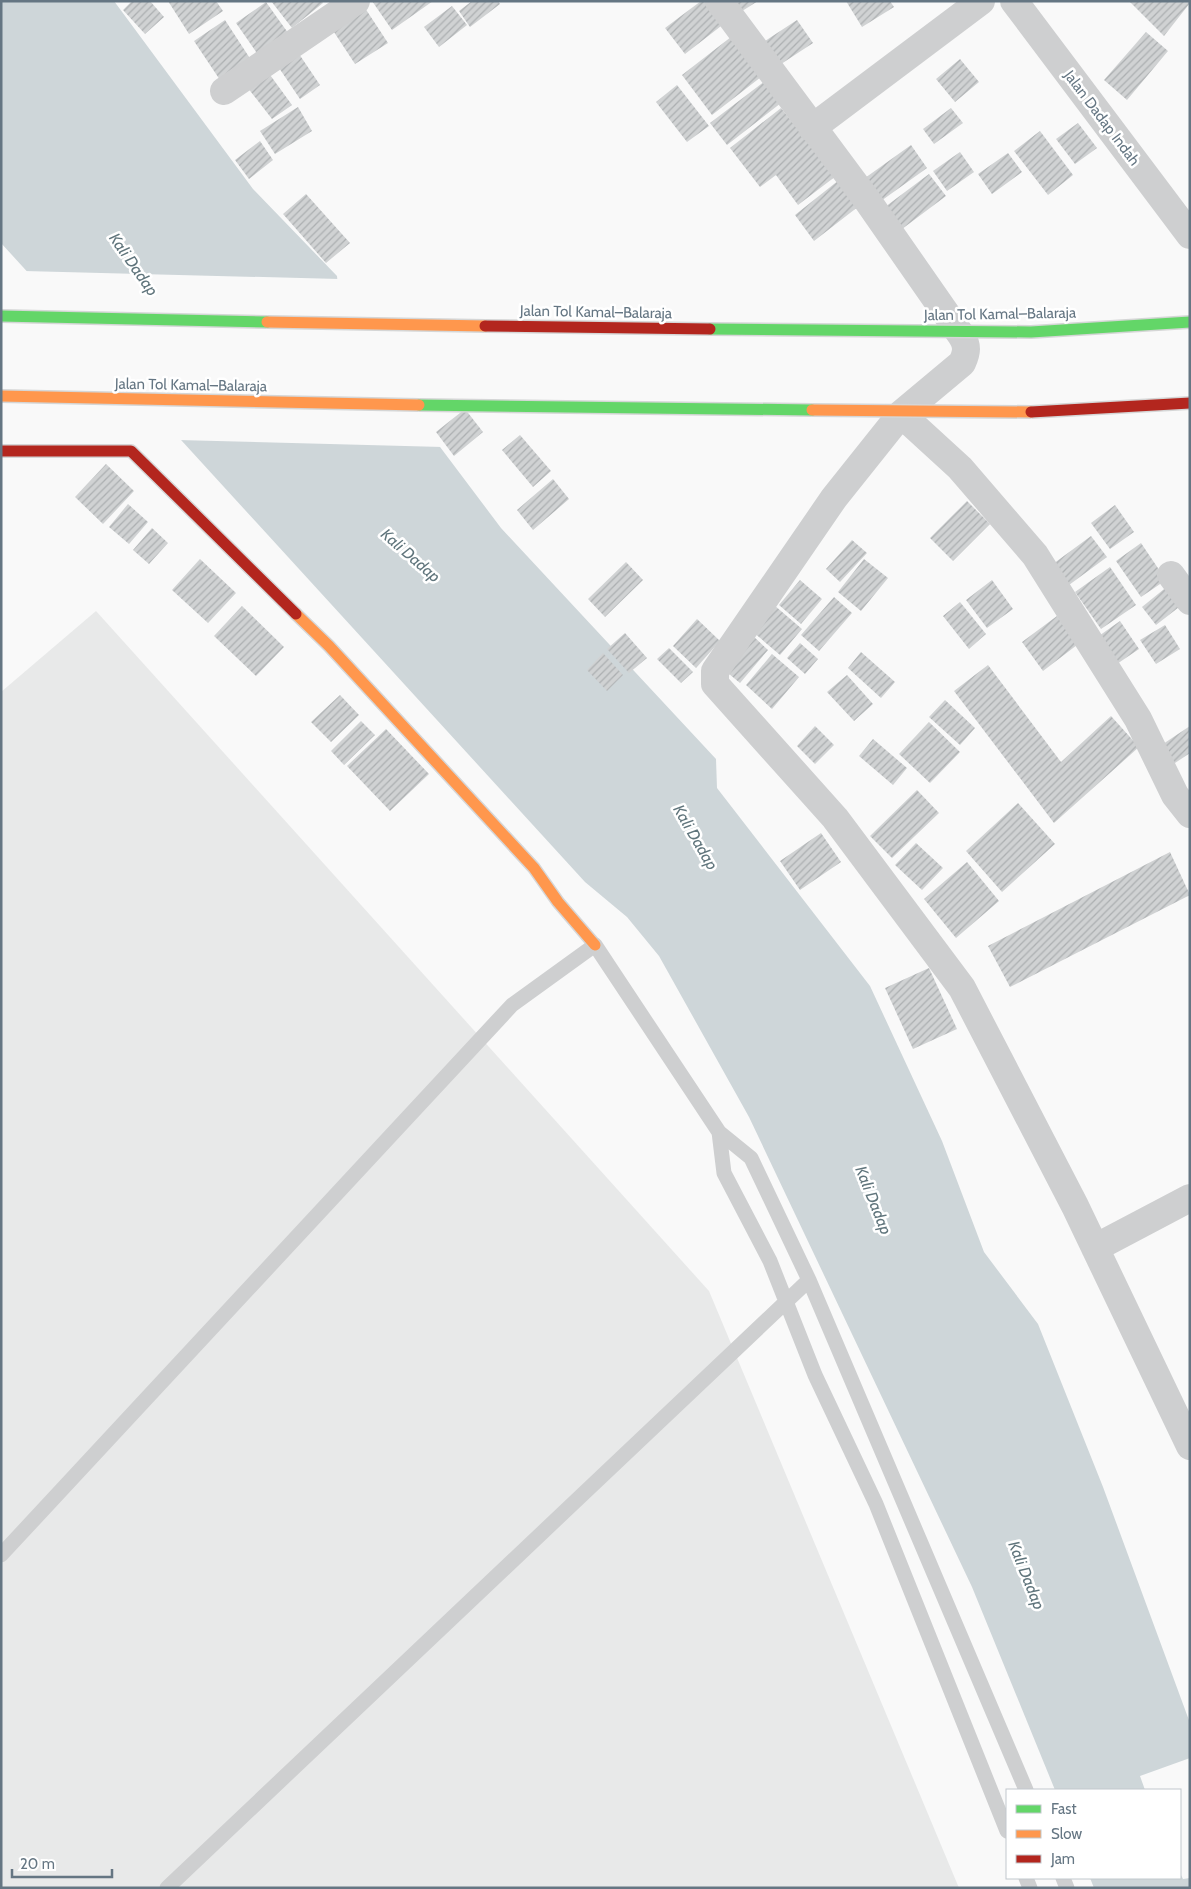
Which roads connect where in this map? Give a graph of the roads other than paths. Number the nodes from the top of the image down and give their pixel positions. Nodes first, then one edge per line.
1 (356, 1) edge
2 (719, 1) edge
3 (981, 1) edge
4 (1014, 1) edge
5 (224, 91) dead end
6 (812, 128) junction
7 (1190, 235) edge
8 (1, 316) edge
9 (1190, 322) edge
10 (1, 396) edge
11 (1190, 403) edge
12 (901, 414) junction
13 (1, 450) edge
14 (1171, 575) dead end
15 (1190, 601) edge
16 (1190, 814) edge
17 (595, 944) junction
18 (719, 1132) junction
19 (1190, 1198) edge
20 (1095, 1248) junction
21 (809, 1280) junction
22 (786, 1301) junction
23 (1190, 1446) edge
24 (1, 1555) edge
25 (1026, 1789) edge
26 (1006, 1829) edge
27 (167, 1888) edge

1 - 5 street
2 - 6 street
3 - 6 street
4 - 7 street, Jalan Dadap Indah
6 - 12 street
8 - 9 main road, Jalan Tol Kamal–Balaraja, bridge
10 - 11 main road, Jalan Tol Kamal–Balaraja, bridge
12 - 16 street
12 - 20 street
13 - 17 main road
14 - 15 street
17 - 18 lane
17 - 24 lane
18 - 21 lane
18 - 22 lane
19 - 20 street
20 - 23 street
21 - 22 lane
21 - 25 lane
22 - 26 lane
22 - 27 lane

